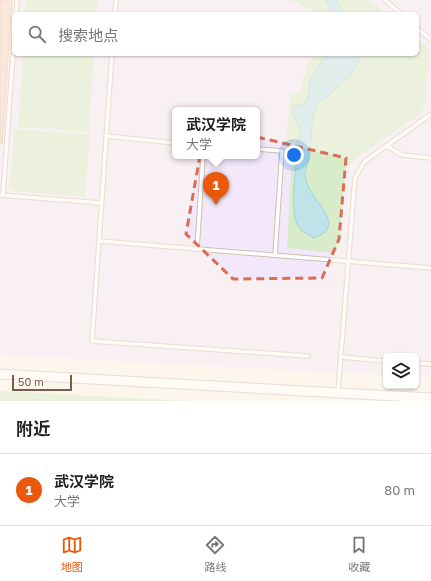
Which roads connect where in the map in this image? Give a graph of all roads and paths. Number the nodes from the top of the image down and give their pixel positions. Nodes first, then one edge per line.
1 (17, 0) edge
2 (116, 0) edge
3 (385, 0) edge
4 (16, 12) edge
5 (115, 12) edge
6 (399, 12) edge
7 (419, 30) edge
8 (431, 40) edge
9 (13, 56) edge
10 (112, 56) edge
11 (431, 114) edge
12 (106, 136) junction
13 (172, 143) edge
14 (387, 146) junction
15 (260, 149) edge
16 (431, 158) edge
17 (203, 159) edge
18 (1, 195) edge
19 (101, 203) junction
20 (100, 241) junction
21 (197, 249) junction
22 (275, 256) junction
23 (349, 262) junction
24 (431, 268) edge
25 (308, 356) dead end
26 (342, 358) junction
27 (383, 361) edge
28 (419, 363) edge
29 (431, 364) edge
30 (0, 374) edge
31 (338, 392) junction
32 (431, 398) edge

1 - 4 lane
2 - 5 lane
3 - 6 lane
7 - 8 lane
9 - 18 lane
10 - 12 lane
11 - 14 lane
12 - 13 lane
12 - 19 lane
14 - 16 lane
14 - 23 lane
15 - 22 lane
17 - 21 lane
18 - 19 lane
19 - 20 lane
20 - 21 lane
20 - 25 lane
21 - 22 lane
22 - 23 lane
23 - 24 lane
23 - 26 lane
26 - 27 lane
26 - 31 lane
28 - 29 lane
30 - 31 street
31 - 32 street

